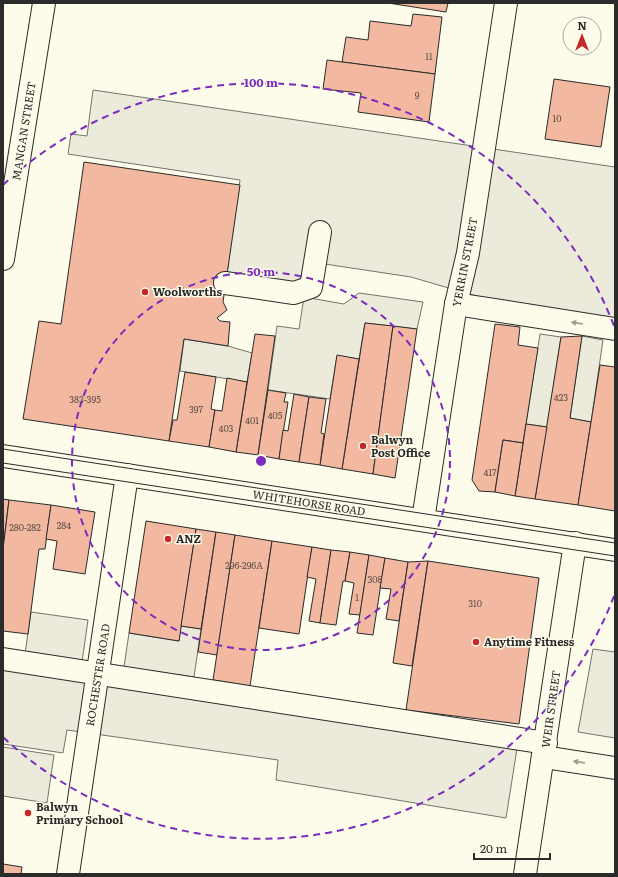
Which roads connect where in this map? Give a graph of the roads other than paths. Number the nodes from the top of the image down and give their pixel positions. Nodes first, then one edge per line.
1 (44, 3) edge
2 (506, 3) edge
3 (320, 232) dead end
4 (5, 233) edge
5 (3, 259) edge
6 (225, 283) dead end
7 (456, 304) junction
8 (615, 329) edge
9 (3, 456) edge
10 (127, 475) junction
11 (423, 520) junction
12 (575, 544) junction
13 (615, 550) edge
14 (3, 659) edge
15 (98, 674) junction
16 (545, 750) junction
17 (615, 768) edge
18 (68, 874) edge
19 (525, 874) edge

1 - 4 street, MANGAN STREET
2 - 7 street, YERRIN STREET
3 - 6 street
4 - 5 street, MANGAN STREET
8 -> 7 street
7 - 11 street, YERRIN STREET
9 - 10 street, WHITEHORSE ROAD
10 - 11 street, WHITEHORSE ROAD
10 - 15 street, ROCHESTER ROAD
11 - 12 street, WHITEHORSE ROAD
12 - 13 street, WHITEHORSE ROAD
12 - 16 street, WEIR STREET
14 - 15 street
15 - 16 street
15 - 18 street, ROCHESTER ROAD
17 -> 16 street
16 - 19 street, WEIR STREET

